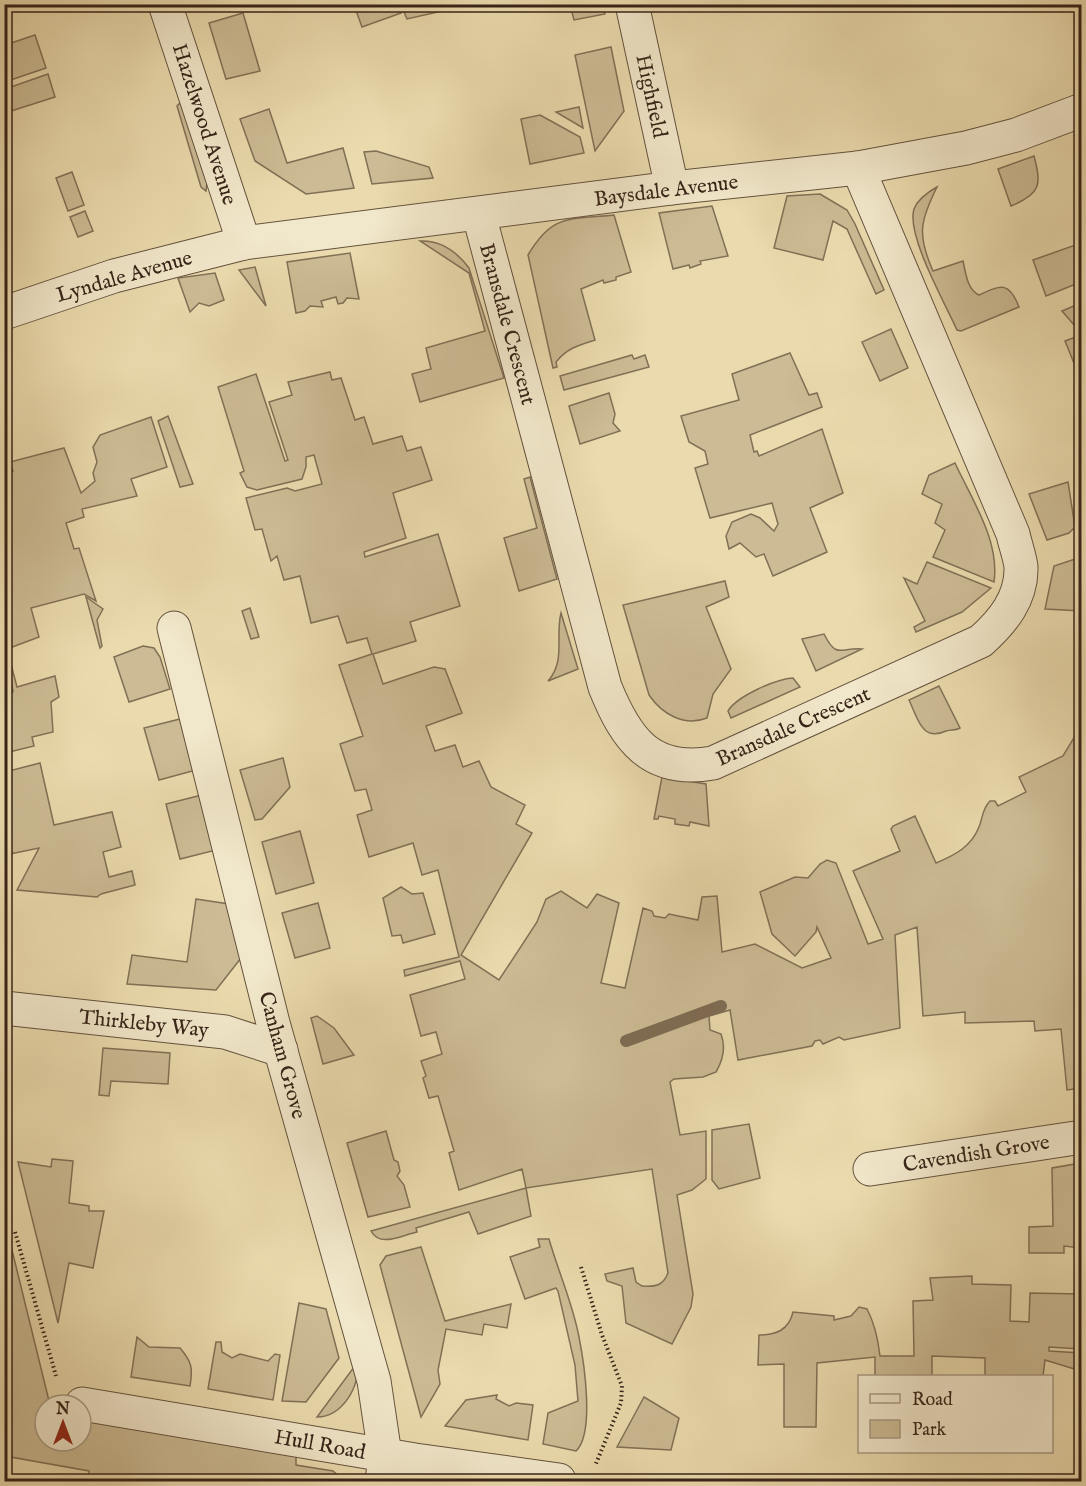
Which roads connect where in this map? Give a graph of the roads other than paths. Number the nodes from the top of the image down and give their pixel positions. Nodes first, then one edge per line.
1 (165, 4) edge
2 (632, 4) edge
3 (1082, 110) edge
4 (858, 168) junction
5 (672, 188) junction
6 (479, 215) junction
7 (244, 243) junction
8 (4, 313) edge
9 (174, 628) dead end
10 (4, 1008) edge
11 (281, 1050) junction
12 (1082, 1137) edge
13 (870, 1169) dead end
14 (93, 1406) edge
15 (383, 1468) edge
16 (559, 1480) edge

1 - 7 street, Hazelwood Avenue
2 - 5 street, Highfield
3 - 4 street, Baysdale Avenue
4 - 5 street, Baysdale Avenue
4 - 6 street, Bransdale Crescent
5 - 6 street, Baysdale Avenue
6 - 7 street, Baysdale Avenue
7 - 8 street, Lyndale Avenue
9 - 11 street, Canham Grove
10 - 11 street, Thirkleby Way
11 - 15 street, Canham Grove
12 - 13 street, Cavendish Grove
14 - 15 street, Hull Road
15 - 16 street, Hull Road

